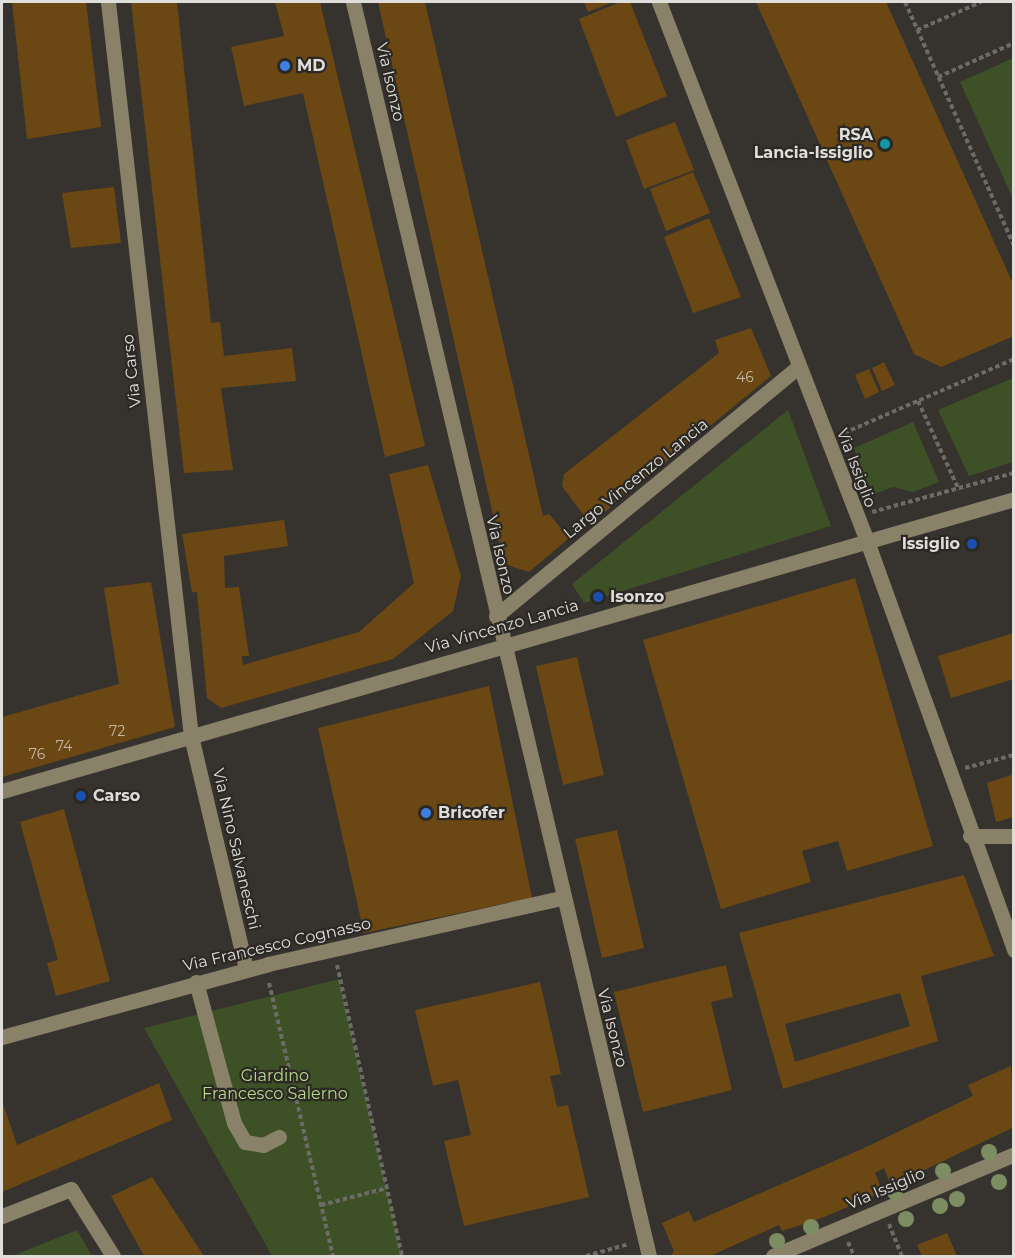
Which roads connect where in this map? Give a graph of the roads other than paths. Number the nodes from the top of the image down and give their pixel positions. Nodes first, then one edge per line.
1 (108, 2) edge
2 (353, 2) edge
3 (659, 2) edge
4 (798, 367) junction
5 (1014, 499) edge
6 (867, 541) junction
7 (496, 616) junction
8 (502, 645) junction
9 (191, 736) junction
10 (2, 791) edge
11 (970, 836) junction
12 (1014, 836) edge
13 (562, 898) junction
14 (1014, 950) edge
15 (246, 969) junction
16 (196, 982) junction
17 (2, 1037) edge
18 (279, 1137) dead end
19 (1014, 1154) edge
20 (2, 1216) edge
21 (112, 1257) edge
22 (649, 1257) edge
23 (773, 1257) edge

1 - 9 street, Via Carso
2 - 7 street, Via Isonzo
3 - 4 street, Via Issiglio
4 - 6 street, Via Issiglio
4 - 7 street, Largo Vincenzo Lancia
5 - 6 street, Via Vincenzo Lancia
6 - 8 street, Via Vincenzo Lancia
6 - 11 street, Via Issiglio
7 - 8 street, Via Isonzo
8 - 9 street, Via Vincenzo Lancia
8 - 13 street, Via Isonzo
9 - 10 street, Via Vincenzo Lancia
9 - 15 street, Via Nino Salvaneschi
11 - 12 street
11 - 14 street, Via Issiglio
13 - 15 street, Via Francesco Cognasso
13 - 22 street, Via Isonzo
15 - 16 street, Via Francesco Cognasso
16 - 17 street, Via Francesco Cognasso
16 - 18 street
19 - 23 street, Via Issiglio
20 - 21 street

